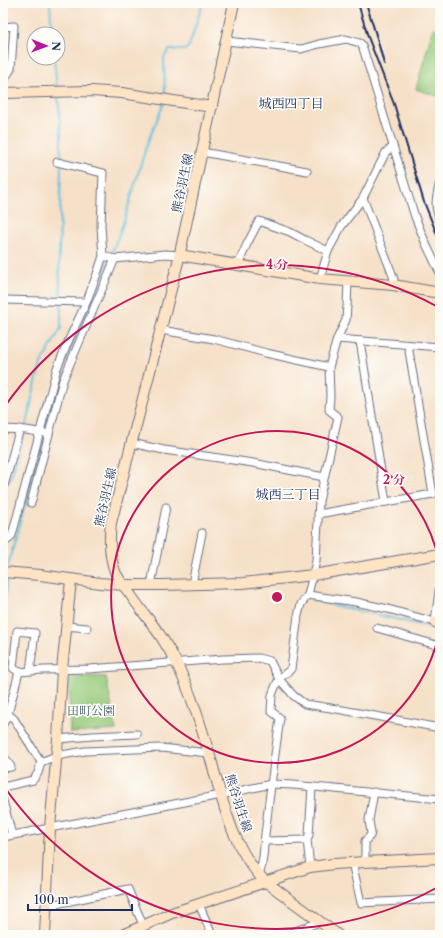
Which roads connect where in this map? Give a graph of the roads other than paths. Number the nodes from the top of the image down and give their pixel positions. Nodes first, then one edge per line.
1 (234, 3) edge
2 (3, 27) edge
3 (226, 41) junction
4 (3, 82) edge
5 (3, 93) edge
6 (212, 107) junction
7 (393, 147) junction
8 (202, 152) junction
9 (57, 162) dead end
10 (307, 171) dead end
11 (440, 181) edge
12 (363, 198) junction
13 (440, 219) edge
14 (328, 251) junction
15 (179, 255) junction
16 (109, 258) junction
17 (238, 265) junction
18 (440, 273) edge
19 (320, 279) junction
20 (348, 281) junction
21 (393, 285) junction
22 (440, 294) edge
23 (3, 300) edge
24 (86, 303) junction
25 (161, 330) junction
26 (337, 339) junction
27 (360, 341) junction
28 (408, 345) junction
29 (440, 347) edge
30 (329, 367) junction
31 (3, 429) edge
32 (23, 430) junction
33 (44, 433) junction
34 (131, 443) junction
35 (322, 476) junction
36 (3, 488) edge
37 (436, 493) edge
38 (386, 502) junction
39 (31, 503) dead end
40 (166, 507) dead end
41 (318, 514) junction
42 (202, 533) dead end
43 (3, 543) edge
44 (440, 554) edge
45 (3, 572) edge
46 (313, 576) junction
47 (71, 580) junction
48 (440, 583) edge
49 (192, 584) junction
50 (123, 585) junction
51 (151, 585) junction
52 (308, 595) junction
53 (438, 623) edge
54 (66, 626) junction
55 (87, 628) dead end
56 (377, 628) dead end
57 (440, 646) edge
58 (177, 663) junction
59 (62, 670) junction
60 (30, 671) junction
61 (18, 672) junction
62 (279, 679) junction
63 (8, 714) junction
64 (3, 724) edge
65 (440, 728) edge
66 (137, 734) dead end
67 (58, 739) junction
68 (209, 753) junction
69 (3, 755) edge
70 (56, 756) junction
71 (41, 762) junction
72 (3, 768) edge
73 (270, 784) junction
74 (3, 787) edge
75 (312, 787) junction
76 (374, 792) junction
77 (221, 795) junction
78 (440, 799) edge
79 (3, 801) edge
80 (50, 828) junction
81 (12, 835) junction
82 (3, 836) edge
83 (308, 840) junction
84 (265, 841) junction
85 (440, 858) edge
86 (352, 862) junction
87 (365, 862) junction
88 (310, 867) junction
89 (262, 879) junction
90 (440, 899) edge
91 (199, 904) junction
92 (46, 906) junction
93 (320, 922) junction
94 (143, 925) junction
95 (45, 935) edge
96 (122, 935) edge
97 (212, 935) edge
98 (284, 935) edge
99 (338, 935) edge

1 - 3 street, 熊谷羽生線
2 - 4 street
3 - 6 street, 熊谷羽生線
3 - 7 street
5 - 6 street
6 - 8 street, 熊谷羽生線
7 - 12 street
7 - 18 street
8 - 10 street
8 - 15 street, 熊谷羽生線
9 - 16 street
11 - 13 street
12 - 14 street
12 - 21 street
14 - 17 street
14 - 19 street
15 - 16 street
15 - 17 street
15 - 25 street, 熊谷羽生線
16 - 24 street
16 - 33 street
17 - 19 street
19 - 20 street
20 - 21 street
20 - 26 street
21 - 22 street
23 - 24 street
24 - 33 street
25 - 30 street
25 - 34 street, 熊谷羽生線
26 - 27 street
26 - 30 street
27 - 28 street
27 - 38 street
28 - 29 street
28 - 37 street
30 - 35 street
31 - 32 street
32 - 33 street
32 - 36 street
33 - 39 street
33 - 43 street
34 - 35 street
34 - 50 street, 熊谷羽生線
35 - 41 street
37 - 38 street
38 - 41 street
40 - 51 street
41 - 46 street
42 - 49 street
44 - 46 street
45 - 47 street
46 - 49 street
46 - 52 street
47 - 50 street
47 - 54 street
48 - 53 street
49 - 51 street
50 - 51 street
50 - 58 street, 熊谷羽生線
52 - 53 street
52 - 62 street
54 - 55 street
54 - 59 street
56 - 57 street
58 - 59 street
58 - 62 street
58 - 68 street, 熊谷羽生線
59 - 60 street
59 - 67 street
60 - 61 street
60 - 61 street
61 - 63 street
62 - 65 street
62 - 73 street
63 - 64 street
63 - 71 street
66 - 67 street
67 - 70 street
68 - 70 street
68 - 77 street, 熊谷羽生線
69 - 72 street
70 - 71 street
70 - 80 street
71 - 74 street
73 - 75 street
73 - 77 street
73 - 84 street
75 - 76 street
75 - 83 street
76 - 78 street
76 - 87 street
77 - 80 street
77 - 89 street, 熊谷羽生線
79 - 81 street
80 - 81 street
80 - 92 street
81 - 82 street
83 - 84 street
83 - 88 street
84 - 89 street
85 - 87 street
86 - 87 street
86 - 88 street
86 - 90 street
88 - 89 street
89 - 91 street
89 - 93 street, 熊谷羽生線
91 - 94 street
91 - 97 street
92 - 94 street
92 - 95 street
93 - 98 street
93 - 99 street, 熊谷羽生線
94 - 96 street

